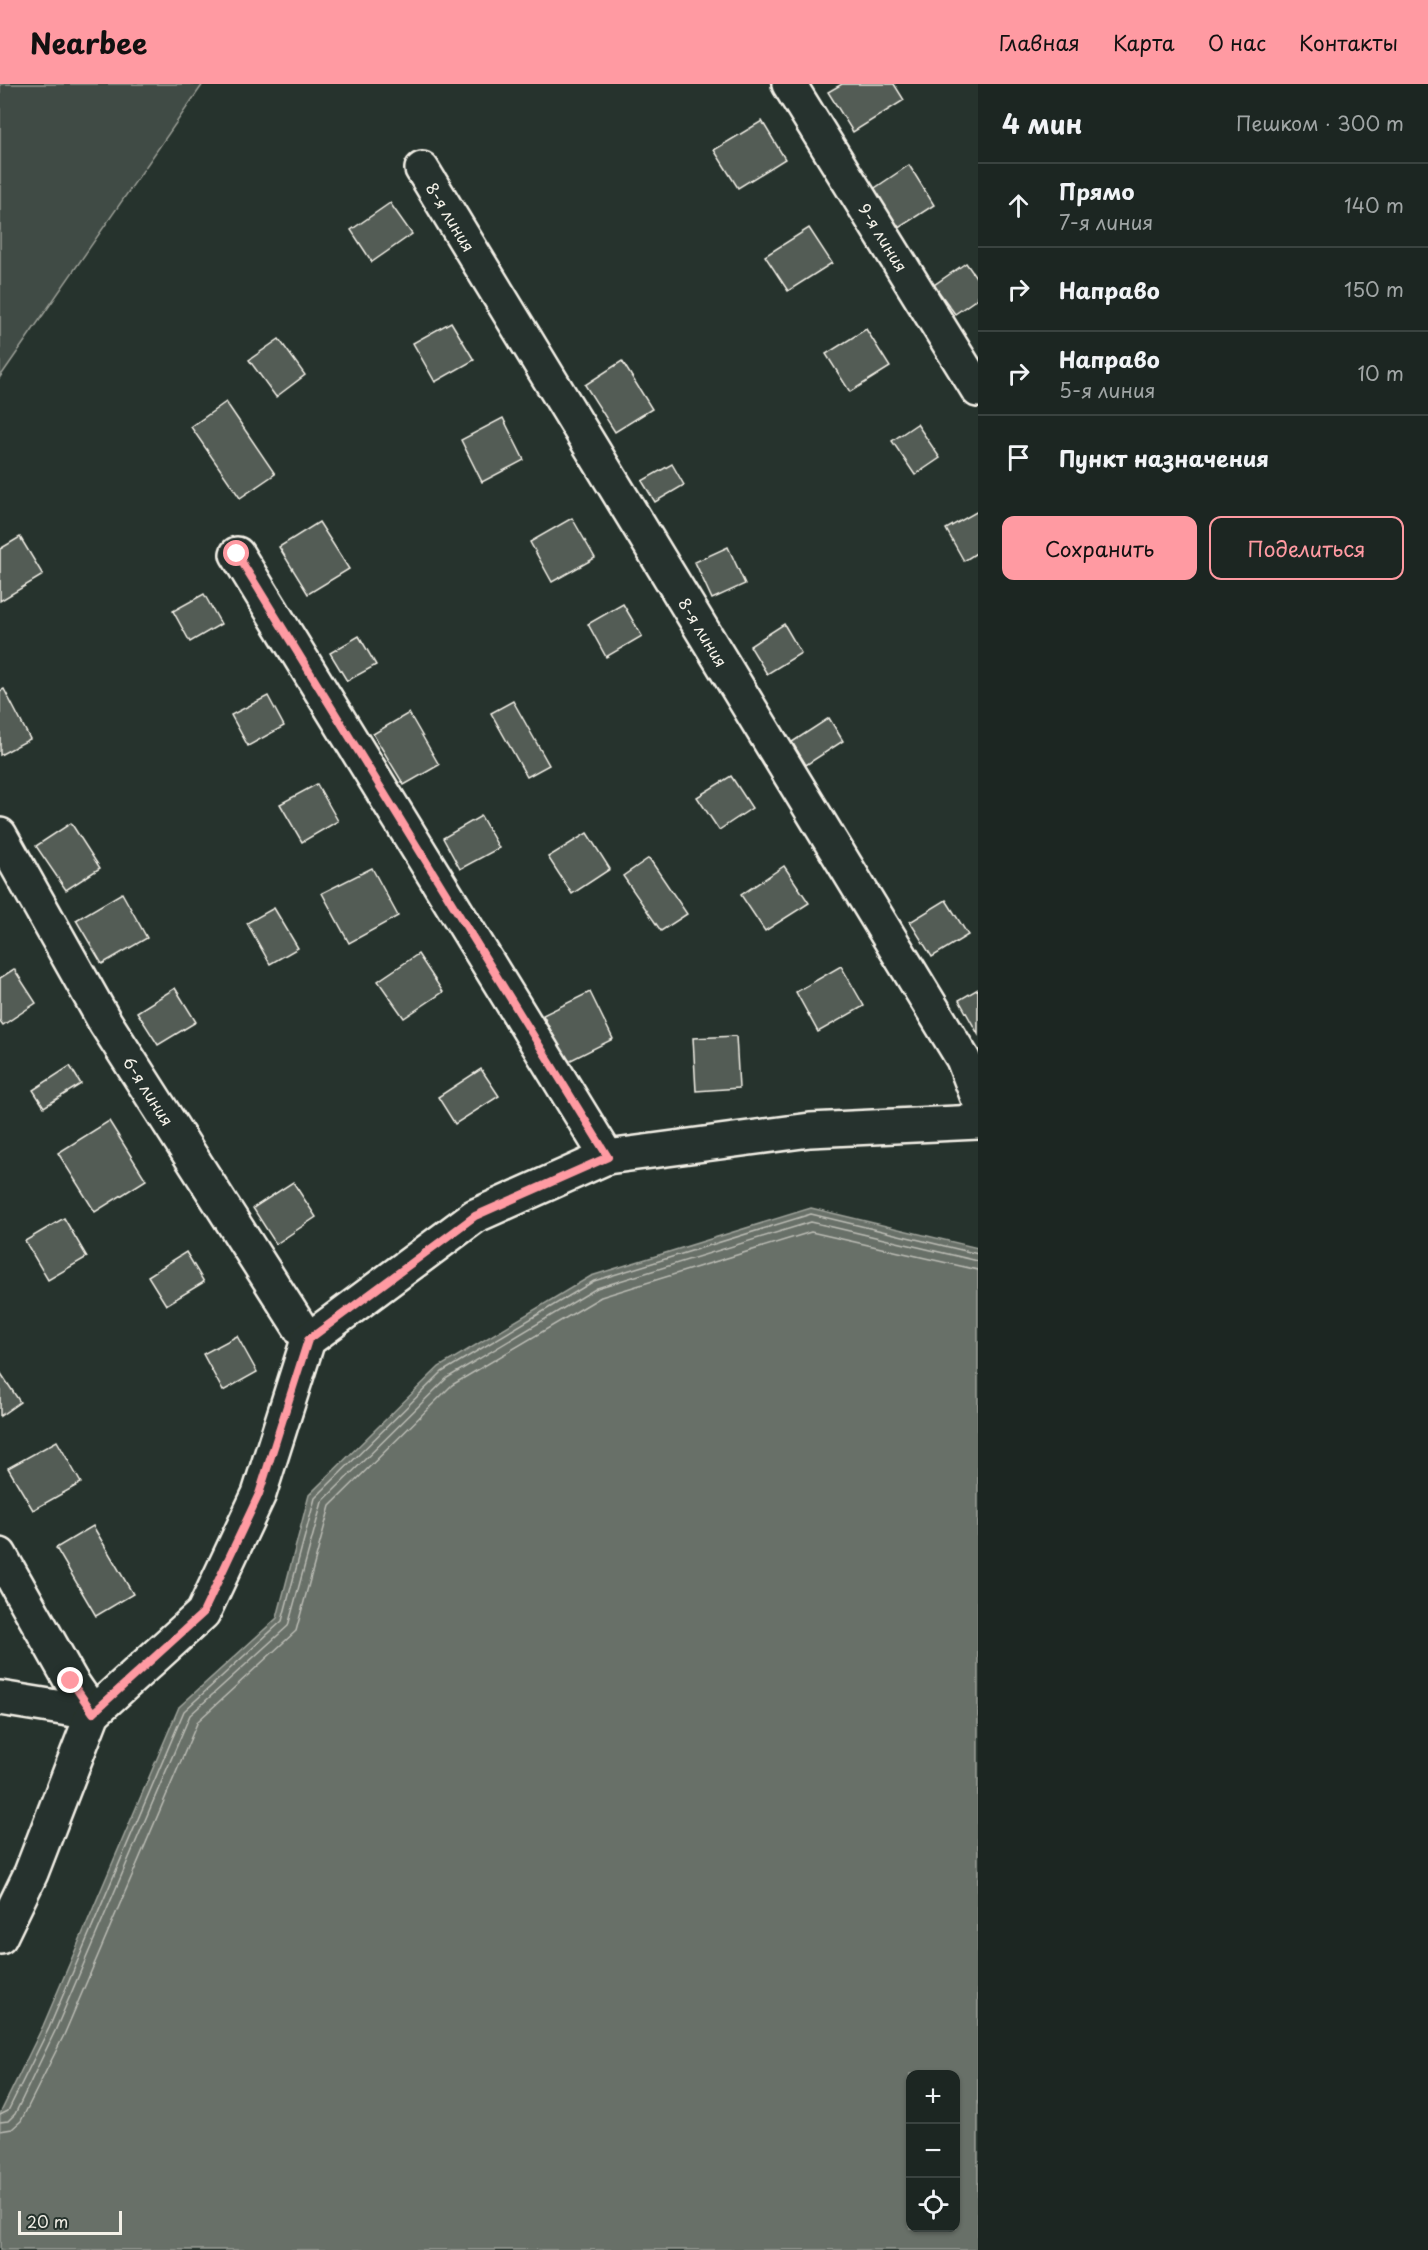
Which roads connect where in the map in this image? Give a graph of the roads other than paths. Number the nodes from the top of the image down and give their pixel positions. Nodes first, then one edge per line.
1 (789, 84) edge
2 (423, 170) dead end
3 (978, 390) edge
4 (237, 554) dead end
5 (0, 835) edge
6 (978, 1098) edge
7 (978, 1122) edge
8 (608, 1157) junction
9 (308, 1340) junction
10 (0, 1555) edge
11 (0, 1698) edge
12 (93, 1713) junction
13 (0, 1937) edge

1 - 3 street, 9-я линия
2 - 6 street, 8-я линия
4 - 8 street
5 - 9 street, 6-я линия
7 - 8 street
8 - 9 street
9 - 12 street
10 - 12 street
11 - 12 street
12 - 13 street

